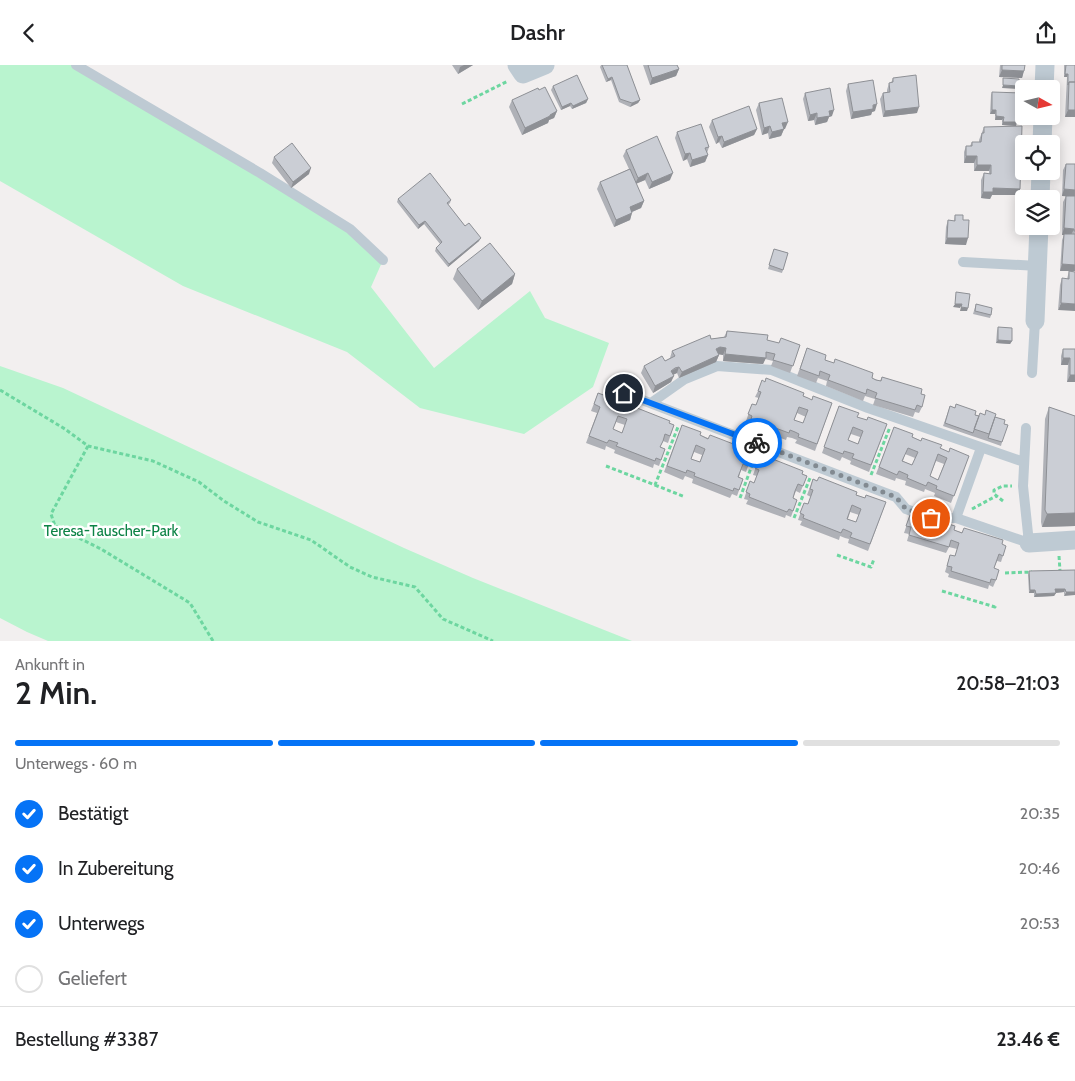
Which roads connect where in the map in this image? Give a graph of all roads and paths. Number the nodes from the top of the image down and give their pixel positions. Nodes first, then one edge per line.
1 (76, 65) edge
2 (544, 65) edge
3 (1045, 65) edge
4 (520, 70) edge
5 (1044, 80) edge
6 (462, 104) dead end
7 (1039, 235) edge
8 (383, 260) dead end
9 (963, 262) dead end
10 (1038, 263) junction
11 (1035, 321) joint
12 (1032, 373) dead end
13 (0, 391) edge
14 (624, 393) dead end
15 (651, 403) junction
16 (682, 415) junction
17 (894, 417) junction
18 (1026, 428) dead end
19 (760, 445) junction
20 (88, 446) junction
21 (981, 448) junction
22 (1024, 462) junction
23 (606, 466) dead end
24 (814, 466) junction
25 (655, 485) junction
26 (867, 486) junction
27 (1023, 486) junction
28 (996, 496) junction
29 (685, 497) dead end
30 (740, 498) edge
31 (1003, 501) dead end
32 (956, 518) junction
33 (794, 519) edge
34 (1075, 540) edge
35 (1029, 543) junction
36 (837, 555) dead end
37 (874, 559) dead end
38 (1051, 571) edge
39 (1068, 571) edge
40 (1032, 572) edge
41 (1005, 573) dead end
42 (942, 591) dead end
43 (995, 604) dead end
44 (213, 641) edge
45 (493, 641) edge

1 - 8 lane
2 - 4 street
3 - 5 street
4 - 6 path
7 - 10 street
9 - 10 lane
10 - 11 street
11 - 12 lane
13 - 20 path
14 - 15 lane
15 - 16 lane
15 - 17 lane
16 - 19 lane
16 - 25 path
17 - 21 lane
17 - 26 path
18 - 22 lane
19 - 24 lane
19 - 30 path
20 - 44 path
20 - 45 path
21 - 22 lane
21 - 32 lane
22 - 27 lane
23 - 25 path
24 - 26 lane
24 - 33 path
25 - 29 path
26 - 32 lane
27 - 28 path
27 - 35 lane
28 - 31 path
28 - 32 path
32 - 35 lane
34 - 35 street
36 - 37 path
38 - 39 path
40 - 41 path
42 - 43 path

